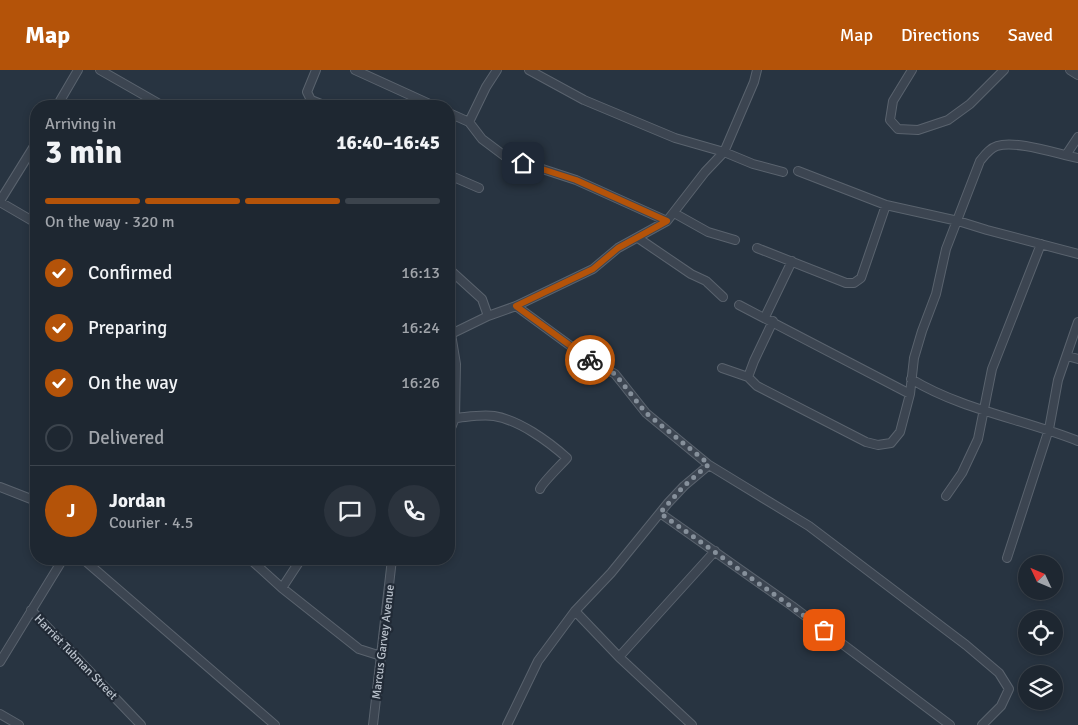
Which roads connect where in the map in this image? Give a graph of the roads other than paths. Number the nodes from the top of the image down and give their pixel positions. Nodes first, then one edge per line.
1 (78, 70) edge
2 (100, 70) edge
3 (316, 70) edge
4 (355, 70) edge
5 (497, 70) edge
6 (529, 70) edge
7 (757, 70) edge
8 (912, 70) edge
9 (1004, 70) edge
10 (1070, 70) edge
11 (1078, 75) edge
12 (60, 100) edge
13 (152, 100) edge
14 (311, 100) edge
15 (421, 100) edge
16 (455, 116) edge
17 (469, 122) junction
18 (1078, 137) edge
19 (724, 152) junction
20 (30, 153) edge
21 (1066, 155) junction
22 (1078, 158) edge
23 (798, 171) dead end
24 (783, 172) dead end
25 (455, 178) edge
26 (479, 188) dead end
27 (0, 201) edge
28 (886, 205) junction
29 (674, 213) junction
30 (30, 219) edge
31 (958, 220) junction
32 (667, 221) junction
33 (638, 238) junction
34 (735, 240) dead end
35 (1041, 244) junction
36 (757, 248) dead end
37 (1078, 254) edge
38 (792, 261) junction
39 (455, 274) edge
40 (723, 297) dead end
41 (739, 305) dead end
42 (516, 306) junction
43 (488, 316) junction
44 (765, 317) junction
45 (773, 321) junction
46 (1078, 322) edge
47 (455, 332) edge
48 (1067, 356) junction
49 (1078, 358) edge
50 (455, 359) edge
51 (722, 368) dead end
52 (748, 377) junction
53 (911, 379) junction
54 (910, 394) junction
55 (984, 410) junction
56 (455, 418) joint
57 (1049, 430) junction
58 (1078, 442) edge
59 (709, 464) junction
60 (0, 487) edge
61 (540, 489) dead end
62 (946, 496) dead end
63 (30, 499) edge
64 (660, 513) junction
65 (715, 551) junction
66 (1007, 558) dead end
67 (59, 565) edge
68 (90, 565) edge
69 (257, 565) edge
70 (297, 565) edge
71 (391, 565) edge
72 (282, 588) junction
73 (31, 610) junction
74 (575, 611) junction
75 (381, 656) junction
76 (619, 657) junction
77 (0, 662) edge
78 (0, 714) edge
79 (19, 725) edge
80 (141, 725) edge
81 (275, 725) edge
82 (373, 725) edge
83 (507, 725) edge
84 (692, 725) edge
85 (950, 725) edge
86 (982, 725) edge

1 - 12 street
2 - 13 street
3 - 14 street
4 - 15 street
5 - 17 street
6 - 19 street
7 - 19 street
8 - 9 street
10 - 11 street
16 - 17 street
17 - 32 street
18 - 21 street
19 - 24 street
19 - 29 street
20 - 27 street
21 - 22 street
21 - 31 street
23 - 28 street
25 - 26 street
27 - 30 street
28 - 31 street
28 - 38 street
29 - 32 street
29 - 34 street
31 - 35 street
31 - 53 street
32 - 33 street
33 - 40 street
33 - 42 street
35 - 37 street
35 - 55 street
36 - 38 street
38 - 44 street
39 - 43 street
41 - 44 street
42 - 43 street
42 - 59 street
43 - 47 street
44 - 45 street
45 - 52 street
45 - 54 street
46 - 48 street
48 - 49 street
48 - 57 street
50 - 56 street
51 - 52 street
52 - 54 street
53 - 54 street
53 - 55 street
55 - 57 street
55 - 62 street
56 - 61 street
57 - 58 street
57 - 66 street
59 - 64 street
59 - 86 street
60 - 63 street
64 - 65 street
64 - 74 street
65 - 76 street
65 - 85 street
67 - 73 street, Harriet Tubman Street
68 - 81 street
69 - 72 street
70 - 72 street
71 - 75 street, Marcus Garvey Avenue
72 - 75 street
73 - 77 street
73 - 80 street, Harriet Tubman Street
74 - 76 street
74 - 83 street
75 - 82 street, Marcus Garvey Avenue
76 - 84 street
78 - 79 street

